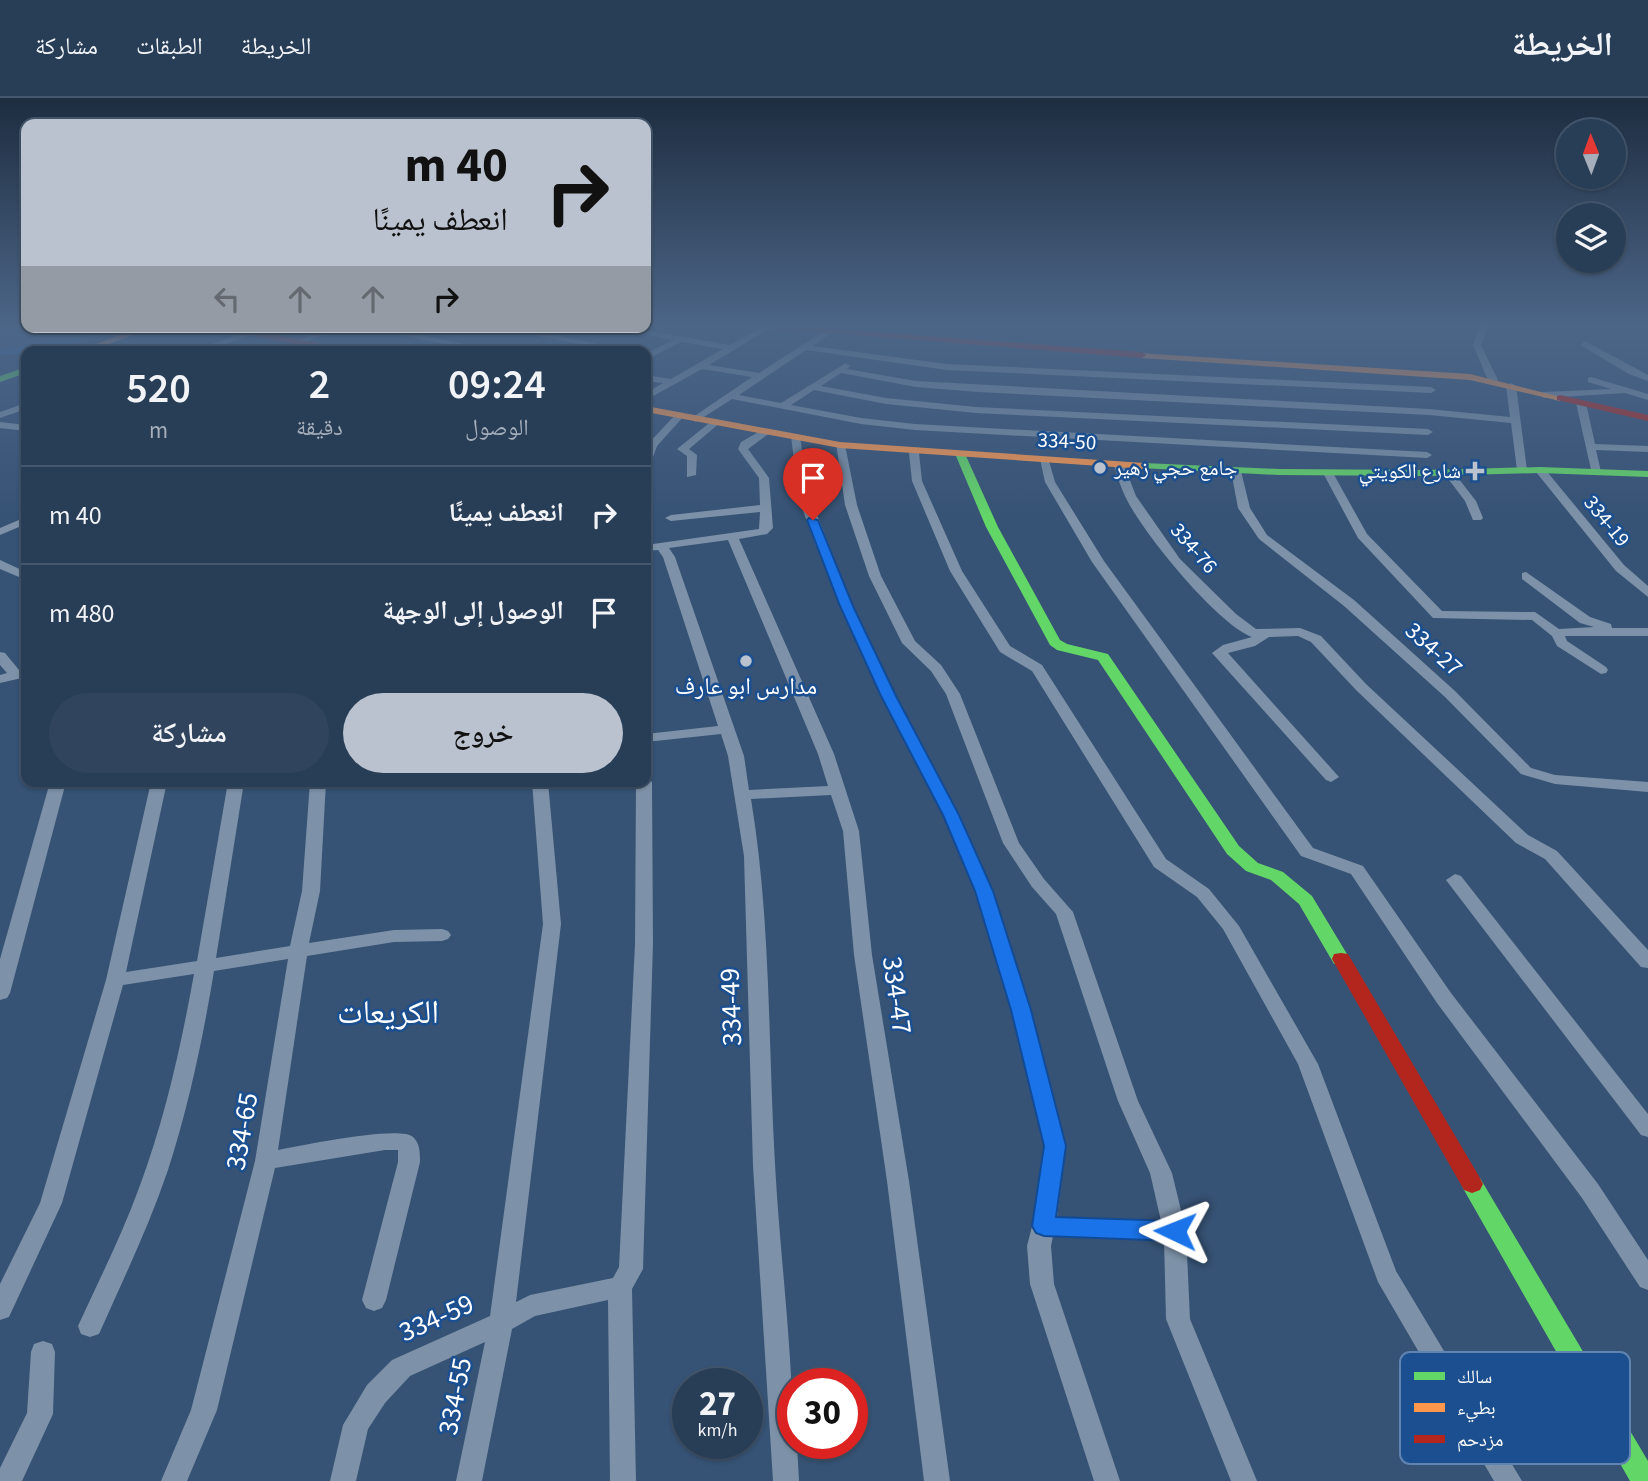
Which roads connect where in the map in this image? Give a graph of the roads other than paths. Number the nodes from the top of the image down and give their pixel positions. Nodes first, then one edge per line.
1 (978, 389) edge
2 (740, 390) edge
3 (809, 390) edge
4 (826, 390) edge
5 (988, 390) edge
6 (1123, 390) edge
7 (1431, 390) edge
8 (1512, 390) edge
9 (1524, 390) edge
10 (1618, 390) edge
11 (1622, 391) junction
12 (1544, 395) junction
13 (730, 396) junction
14 (1125, 397) junction
15 (1648, 397) edge
16 (1581, 403) junction
17 (1264, 404) junction
18 (783, 406) junction
19 (21, 408) edge
20 (976, 410) junction
21 (12, 411) junction
22 (651, 411) edge
23 (21, 412) edge
24 (1429, 412) junction
25 (0, 415) edge
26 (679, 415) junction
27 (1124, 417) junction
28 (1648, 418) edge
29 (695, 419) junction
30 (1516, 421) junction
31 (716, 422) junction
32 (0, 425) edge
33 (1272, 425) junction
34 (21, 427) edge
35 (766, 432) junction
36 (979, 432) junction
37 (1428, 432) junction
38 (796, 437) junction
39 (1126, 440) junction
40 (840, 445) junction
41 (1590, 447) junction
42 (651, 448) edge
43 (1274, 448) junction
44 (1648, 449) edge
45 (914, 453) junction
46 (1427, 455) junction
47 (969, 456) junction
48 (1044, 461) junction
49 (1119, 466) junction
50 (1522, 470) junction
51 (1539, 470) junction
52 (1236, 471) junction
53 (1279, 472) junction
54 (1448, 472) junction
55 (1596, 472) junction
56 (1328, 473) junction
57 (1426, 473) junction
58 (1648, 474) edge
59 (691, 475) dead end
60 (765, 508) junction
61 (671, 517) dead end
62 (1477, 518) dead end
63 (21, 522) edge
64 (0, 532) edge
65 (732, 537) junction
66 (653, 547) edge
67 (0, 564) edge
68 (21, 574) edge
69 (1526, 576) dead end
70 (1648, 593) edge
71 (1618, 632) junction
72 (1648, 632) edge
73 (1557, 634) junction
74 (1263, 635) junction
75 (0, 656) edge
76 (1601, 670) dead end
77 (21, 674) edge
78 (0, 679) edge
79 (727, 729) junction
80 (651, 737) edge
81 (1331, 777) dead end
82 (57, 787) edge
83 (158, 787) edge
84 (235, 787) edge
85 (318, 787) edge
86 (540, 787) edge
87 (644, 787) edge
88 (1648, 787) edge
89 (838, 790) junction
90 (742, 795) junction
91 (1455, 880) dead end
92 (442, 935) dead end
93 (299, 949) junction
94 (1648, 962) edge
95 (205, 965) junction
96 (115, 980) junction
97 (0, 993) edge
98 (1648, 1129) edge
99 (266, 1161) junction
100 (1044, 1226) junction
101 (1175, 1231) junction
102 (1648, 1280) edge
103 (620, 1286) junction
104 (374, 1300) dead end
105 (0, 1309) edge
106 (500, 1322) junction
107 (90, 1326) dead end
108 (43, 1352) dead end
109 (1433, 1352) edge
110 (1571, 1352) edge
111 (1630, 1452) edge
112 (1499, 1464) edge
113 (8, 1481) edge
114 (174, 1481) edge
115 (343, 1481) edge
116 (469, 1481) edge
117 (623, 1481) edge
118 (786, 1481) edge
119 (937, 1481) edge
120 (1107, 1481) edge
121 (1244, 1481) edge
122 (1509, 1481) edge
123 (1645, 1481) edge

1 - 20 street
2 - 13 street
3 - 18 street
4 - 20 street
5 - 14 street
6 - 14 street
7 - 24 street
8 - 30 street
9 - 12 street
10 - 11 street
11 - 12 street
11 - 15 street
12 - 16 street
13 - 18 street
13 - 29 street
14 - 17 street
16 - 28 street
16 - 41 street
17 - 24 street
17 - 33 street
18 - 36 street
19 - 21 street
20 - 27 street
21 - 23 street
21 - 25 street
22 - 26 street, 334-50
24 - 30 street
24 - 37 street
26 - 29 street, 334-50
26 - 42 street
27 - 33 street
27 - 39 street
29 - 31 street, 334-50
30 - 50 street
31 - 35 street, 334-50
31 - 59 street
32 - 34 street
33 - 37 street
35 - 38 street, 334-50
35 - 60 street
36 - 39 street
36 - 47 street
37 - 46 street
38 - 40 street, 334-50
38 - 100 street
39 - 43 street
40 - 45 street, 334-50
40 - 101 street
41 - 44 street
41 - 55 street
43 - 46 street
43 - 53 street
45 - 47 street, 334-50
45 - 109 street
46 - 57 street
47 - 48 street, 334-50
47 - 110 street
48 - 49 street, 334-50
48 - 102 street
49 - 52 street, 334-50
49 - 74 street, 334-76
50 - 51 street, 334-50
50 - 54 street, 334-50
51 - 55 street, 334-50
51 - 70 street, 334-19
52 - 53 street, 334-50
52 - 88 street, 334-27
53 - 56 street, 334-50
54 - 57 street, 334-50
54 - 62 street
55 - 58 street, 334-50
56 - 57 street, 334-50
56 - 73 street
60 - 61 street
60 - 65 street
63 - 64 street
65 - 66 street
65 - 89 street, 334-47
66 - 79 street, 334-49
67 - 68 street
69 - 71 street
71 - 72 street
71 - 73 street
73 - 76 street
74 - 81 street
74 - 94 street
75 - 77 street
77 - 78 street
79 - 80 street
79 - 90 street, 334-49
82 - 97 street
83 - 96 street
84 - 95 street
85 - 93 street, 334-65
86 - 106 street, 334-55
87 - 103 street
89 - 90 street
89 - 119 street, 334-47
90 - 118 street, 334-49
91 - 98 street
92 - 93 street
93 - 95 street
93 - 99 street, 334-65
95 - 96 street
95 - 107 street
96 - 105 street
99 - 104 street
99 - 114 street, 334-65
100 - 101 street
100 - 120 street
101 - 121 street
103 - 106 street, 334-59
103 - 117 street
106 - 115 street, 334-59
106 - 116 street, 334-55
108 - 113 street
111 - 123 street
112 - 122 street

